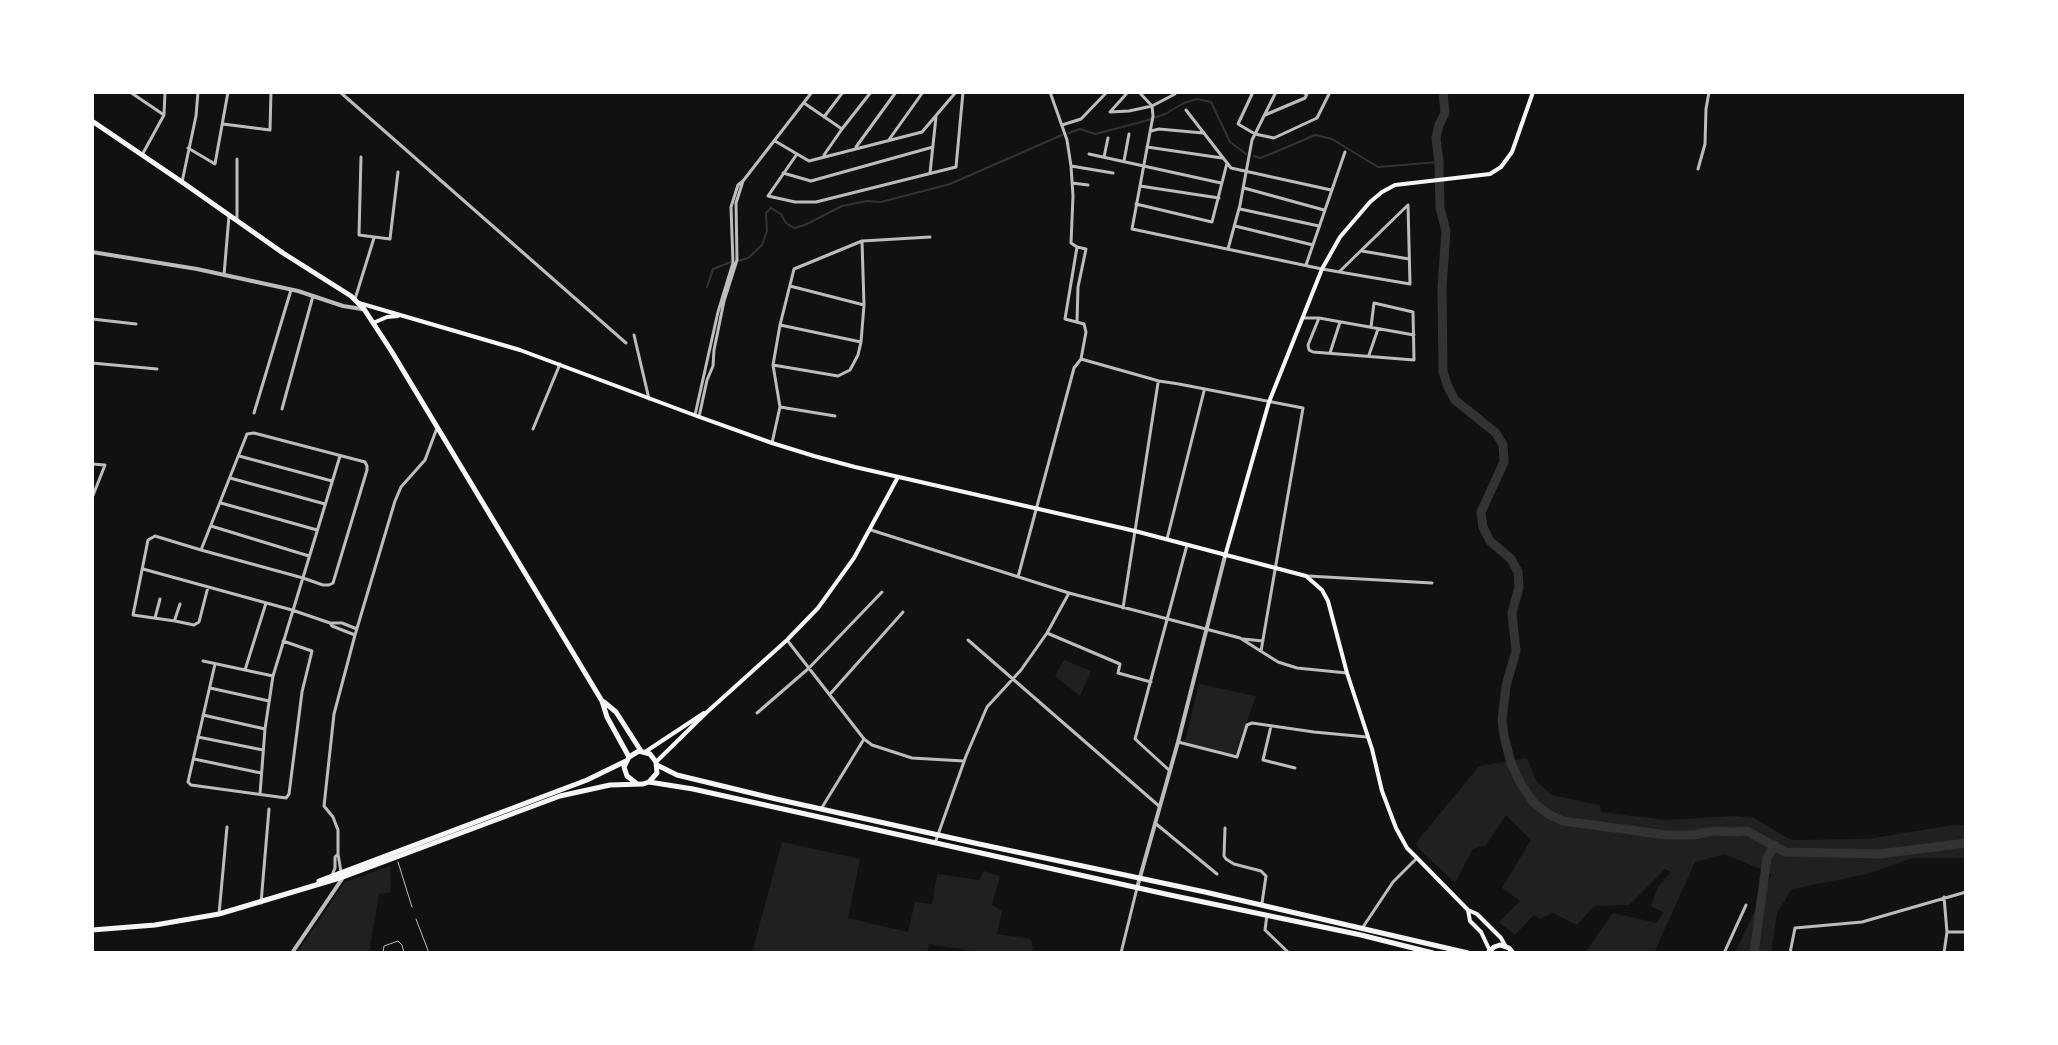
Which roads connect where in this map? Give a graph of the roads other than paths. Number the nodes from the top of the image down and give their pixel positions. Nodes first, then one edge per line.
1 (130, 92) edge
2 (165, 92) edge
3 (198, 92) edge
4 (228, 92) edge
5 (271, 92) edge
6 (340, 92) edge
7 (812, 92) edge
8 (843, 92) edge
9 (871, 92) edge
10 (896, 92) edge
11 (923, 92) edge
12 (956, 92) edge
13 (963, 92) edge
14 (1050, 92) edge
15 (1107, 92) edge
16 (1128, 92) edge
17 (1139, 92) edge
18 (1173, 92) edge
19 (1253, 92) edge
20 (1276, 92) edge
21 (1301, 92) edge
22 (1330, 92) edge
23 (1533, 92) edge
24 (1709, 92) edge
25 (804, 102) junction
26 (1152, 106) junction
27 (1186, 110) dead end
28 (164, 115) junction
29 (1265, 115) junction
30 (824, 117) junction
31 (936, 117) junction
32 (92, 121) edge
33 (223, 124) junction
34 (1062, 125) junction
35 (926, 127) junction
36 (842, 129) junction
37 (934, 131) junction
38 (1151, 131) junction
39 (1204, 133) junction
40 (1129, 134) dead end
41 (1255, 134) junction
42 (1108, 138) dead end
43 (775, 141) junction
44 (888, 141) junction
45 (933, 147) junction
46 (1147, 147) junction
47 (188, 148) junction
48 (854, 149) junction
49 (1345, 152) dead end
50 (797, 154) junction
51 (1089, 154) dead end
52 (142, 155) junction
53 (361, 157) dead end
54 (823, 157) junction
55 (1104, 157) junction
56 (1222, 158) junction
57 (237, 159) dead end
58 (1124, 161) junction
59 (1227, 163) junction
60 (1071, 166) junction
61 (1142, 166) junction
62 (1698, 169) dead end
63 (398, 172) dead end
64 (1247, 172) junction
65 (783, 173) junction
66 (1113, 173) dead end
67 (930, 174) junction
68 (182, 182) junction
69 (1072, 183) junction
70 (1221, 183) junction
71 (1088, 185) dead end
72 (1140, 186) junction
73 (1244, 188) junction
74 (1331, 190) junction
75 (1219, 198) junction
76 (1136, 204) junction
77 (1239, 209) junction
78 (1324, 210) junction
79 (229, 216) junction
80 (237, 222) junction
81 (1235, 226) junction
82 (1319, 226) junction
83 (374, 237) junction
84 (930, 237) dead end
85 (862, 241) junction
86 (1313, 245) junction
87 (1077, 247) junction
88 (1228, 249) junction
89 (1360, 251) junction
90 (92, 252) edge
91 (1409, 259) junction
92 (1306, 266) junction
93 (1322, 269) junction
94 (1339, 272) junction
95 (224, 275) junction
96 (789, 285) junction
97 (291, 290) junction
98 (313, 296) junction
99 (357, 301) junction
100 (864, 305) junction
101 (364, 309) junction
102 (403, 315) junction
103 (1303, 318) junction
104 (1319, 318) junction
105 (92, 319) edge
106 (1077, 322) junction
107 (1340, 322) junction
108 (373, 323) junction
109 (136, 324) dead end
110 (780, 325) junction
111 (1371, 327) junction
112 (1378, 329) junction
113 (634, 335) dead end
114 (1414, 335) junction
115 (861, 342) junction
116 (626, 343) dead end
117 (1330, 354) junction
118 (1368, 357) junction
119 (1081, 359) junction
120 (92, 363) edge
121 (560, 364) junction
122 (773, 365) junction
123 (157, 369) dead end
124 (1159, 381) junction
125 (1204, 390) junction
126 (649, 399) junction
127 (1269, 402) junction
128 (780, 407) junction
129 (282, 409) dead end
130 (254, 413) dead end
131 (697, 416) junction
132 (835, 416) dead end
133 (437, 428) junction
134 (533, 429) dead end
135 (772, 443) junction
136 (239, 456) junction
137 (340, 456) junction
138 (92, 464) edge
139 (898, 477) junction
140 (230, 478) junction
141 (92, 480) edge
142 (99, 480) junction
143 (332, 481) junction
144 (92, 496) edge
145 (221, 503) junction
146 (325, 504) junction
147 (1037, 508) junction
148 (211, 526) junction
149 (870, 529) junction
150 (317, 531) junction
151 (1135, 531) junction
152 (1167, 539) junction
153 (1187, 544) junction
154 (201, 550) junction
155 (309, 556) junction
156 (1225, 556) junction
157 (143, 569) junction
158 (1276, 569) junction
159 (1306, 576) junction
160 (1018, 577) junction
161 (303, 578) junction
162 (1432, 583) dead end
163 (208, 587) junction
164 (882, 592) dead end
165 (1069, 593) junction
166 (160, 599) dead end
167 (266, 603) junction
168 (180, 604) dead end
169 (1123, 608) junction
170 (292, 610) junction
171 (903, 612) dead end
172 (155, 618) junction
173 (175, 621) junction
174 (1167, 621) junction
175 (330, 623) junction
176 (357, 629) junction
177 (1206, 630) junction
178 (1047, 633) junction
179 (355, 635) junction
180 (1240, 638) junction
181 (787, 640) junction
182 (968, 640) dead end
183 (283, 641) junction
184 (1263, 641) junction
185 (1261, 651) junction
186 (203, 661) dead end
187 (215, 664) junction
188 (809, 668) junction
189 (245, 670) junction
190 (1347, 673) junction
191 (273, 676) junction
192 (1014, 680) junction
193 (1151, 682) junction
194 (209, 688) junction
195 (830, 694) junction
196 (269, 701) junction
197 (602, 701) junction
198 (707, 712) junction
199 (757, 713) dead end
200 (203, 715) junction
201 (1271, 726) junction
202 (265, 729) junction
203 (198, 737) junction
204 (1368, 737) junction
205 (864, 739) junction
206 (1178, 742) junction
207 (263, 750) junction
208 (643, 752) junction
209 (192, 758) junction
210 (627, 759) junction
211 (964, 761) junction
212 (657, 763) junction
213 (1295, 768) dead end
214 (1170, 771) junction
215 (261, 773) junction
216 (649, 782) junction
217 (637, 784) junction
218 (260, 795) junction
219 (1159, 806) junction
220 (269, 809) dead end
221 (821, 809) junction
222 (1155, 823) junction
223 (227, 827) dead end
224 (1225, 828) dead end
225 (937, 834) junction
226 (935, 843) junction
227 (338, 854) junction
228 (396, 855) junction
229 (1417, 858) junction
230 (344, 873) junction
231 (1217, 874) dead end
232 (332, 875) junction
233 (1139, 877) junction
234 (308, 887) junction
235 (1137, 888) junction
236 (1966, 892) edge
237 (1944, 897) junction
238 (261, 903) junction
239 (1261, 905) junction
240 (1746, 905) dead end
241 (412, 907) dead end
242 (1468, 910) junction
243 (219, 914) junction
244 (1267, 915) junction
245 (416, 919) dead end
246 (92, 930) edge
247 (1362, 931) junction
248 (1947, 932) junction
249 (1966, 932) edge
250 (1506, 947) junction
251 (1489, 952) edge
252 (292, 953) edge
253 (383, 953) edge
254 (404, 953) edge
255 (429, 953) edge
256 (1121, 953) edge
257 (1289, 953) edge
258 (1433, 953) edge
259 (1468, 953) edge
260 (1513, 953) edge
261 (1724, 953) edge
262 (1790, 953) edge
263 (1944, 953) edge

1 - 28 street
2 - 28 street
3 - 47 street
4 - 33 street
5 - 33 street
6 - 116 street
7 - 25 street
8 - 30 street
9 - 36 street
10 - 48 street
11 - 44 street
12 - 31 street
13 - 67 street
14 - 34 street
15 - 34 street
16 - 26 street
17 - 26 street
18 - 26 street
19 - 41 street
20 - 29 street
21 - 29 street
22 - 41 street
23 - 93 main road
24 - 62 street
25 - 30 street
25 - 43 street
26 - 38 street
27 - 39 street
28 - 52 street
29 - 41 street
30 - 36 street
31 - 35 street
31 - 37 street
32 - 52 highway
33 - 47 street
34 - 60 street
35 - 37 street
35 - 44 street
36 - 54 street
37 - 45 street
38 - 39 street
38 - 46 street
39 - 56 street
40 - 58 street
41 - 64 street
42 - 55 street
43 - 50 street
43 - 131 street
44 - 48 street
45 - 65 street
45 - 67 street
46 - 56 street
46 - 61 street
47 - 68 street
48 - 54 street
49 - 74 street
50 - 54 street
50 - 65 street
51 - 55 street
52 - 68 highway
53 - 83 street
55 - 58 street
56 - 59 street
57 - 80 street
58 - 61 street
59 - 64 street
59 - 70 street
60 - 66 street
60 - 69 street
61 - 70 street
61 - 72 street
63 - 83 street
64 - 73 street
64 - 74 street
65 - 67 street
68 - 79 highway
69 - 71 street
69 - 87 street
70 - 75 street
72 - 75 street
72 - 76 street
73 - 77 street
73 - 78 street
74 - 78 street
75 - 76 street
76 - 88 street
77 - 81 street
77 - 82 street
78 - 82 street
79 - 80 highway
79 - 95 street
80 - 99 highway
81 - 86 street
81 - 88 street
82 - 86 street
83 - 99 street
84 - 85 street
85 - 96 street
85 - 100 street
86 - 92 street
87 - 106 street
87 - 106 street
88 - 92 street
89 - 91 street
89 - 91 street
89 - 94 street
90 - 95 street
91 - 94 street
92 - 93 street
93 - 94 street
93 - 103 main road
95 - 97 street
96 - 100 street
96 - 110 street
97 - 98 street
97 - 130 street
98 - 101 street
98 - 129 street
99 - 101 highway
99 - 102 main road
100 - 115 street
101 - 108 highway
102 - 108 main road
102 - 121 main road
103 - 104 street
103 - 127 main road
104 - 107 street
104 - 117 street
105 - 109 street
106 - 119 street
107 - 111 street
107 - 117 street
108 - 133 highway
110 - 115 street
110 - 122 street
111 - 112 street
111 - 114 street
112 - 114 street
112 - 118 street
113 - 126 street
114 - 118 street
115 - 122 street
117 - 118 street
119 - 124 street
119 - 147 street
120 - 123 street
121 - 126 main road
121 - 134 street
122 - 128 street
124 - 125 street
124 - 151 street
125 - 127 street
125 - 152 street
126 - 131 main road
127 - 156 main road
127 - 158 street
128 - 132 street
128 - 135 street
131 - 135 main road
133 - 176 street
133 - 197 highway
135 - 139 main road
136 - 137 street
136 - 140 street
136 - 143 street
137 - 143 street
137 - 161 street
138 - 142 street
139 - 147 main road
139 - 149 main road
140 - 145 street
140 - 146 street
141 - 142 street
142 - 144 street
143 - 146 street
145 - 148 street
145 - 150 street
146 - 150 street
147 - 151 main road
147 - 160 street
148 - 154 street
148 - 155 street
149 - 160 street
149 - 181 main road
150 - 155 street
151 - 152 main road
151 - 169 street
152 - 153 main road
153 - 156 main road
153 - 174 street
154 - 157 street
154 - 161 street
155 - 161 street
156 - 158 main road
156 - 177 street
157 - 163 street
157 - 172 street
158 - 159 main road
158 - 184 street
159 - 162 street
159 - 190 main road
160 - 165 street
161 - 170 street
163 - 167 street
163 - 173 street
164 - 188 street
165 - 169 street
165 - 178 street
166 - 172 street
167 - 170 street
167 - 189 street
168 - 173 street
169 - 174 street
170 - 175 street
170 - 183 street
171 - 195 street
172 - 173 street
174 - 177 street
174 - 193 street
175 - 176 street
175 - 179 street
176 - 179 street
177 - 180 street
177 - 206 street
178 - 192 street
178 - 193 street
179 - 227 street
180 - 184 street
180 - 185 street
181 - 188 street
181 - 198 main road
182 - 192 street
183 - 191 street
183 - 218 street
184 - 185 street
185 - 190 street
186 - 187 street
187 - 189 street
187 - 194 street
188 - 195 street
188 - 199 street
189 - 191 street
190 - 204 main road
191 - 196 street
192 - 211 street
192 - 219 street
193 - 214 street
194 - 196 street
194 - 200 street
195 - 205 street
196 - 202 street
197 - 208 highway
197 - 210 highway
198 - 208 main road
198 - 212 main road
200 - 202 street
200 - 203 street
201 - 204 street
201 - 206 street
201 - 213 street
202 - 207 street
203 - 207 street
203 - 209 street
204 - 229 main road
205 - 211 street
205 - 221 street
206 - 214 street
207 - 215 street
208 - 210 highway
208 - 212 highway
209 - 215 street
209 - 218 street
210 - 217 highway
210 - 228 highway
211 - 225 street
212 - 216 highway
212 - 221 highway
214 - 219 street
215 - 218 street
216 - 217 highway
216 - 226 highway
217 - 228 highway
219 - 222 street
220 - 238 street
221 - 225 highway
222 - 231 street
222 - 233 street
223 - 243 street
224 - 239 street
225 - 226 street
225 - 233 highway
226 - 235 highway
227 - 230 street
227 - 232 street
228 - 230 highway
228 - 241 lane
229 - 242 main road
229 - 247 street
230 - 232 highway
230 - 234 highway
230 - 252 street
232 - 234 highway
233 - 235 street
233 - 239 highway
234 - 238 highway
235 - 244 highway
235 - 256 street
236 - 237 street
237 - 248 street
237 - 262 street
238 - 243 highway
239 - 247 highway
240 - 261 street
242 - 250 main road
242 - 251 main road
243 - 246 highway
244 - 247 highway
244 - 257 street
245 - 255 lane
247 - 258 highway
247 - 259 highway
248 - 249 street
248 - 263 street
250 - 251 highway
250 - 260 highway
253 - 254 lane

